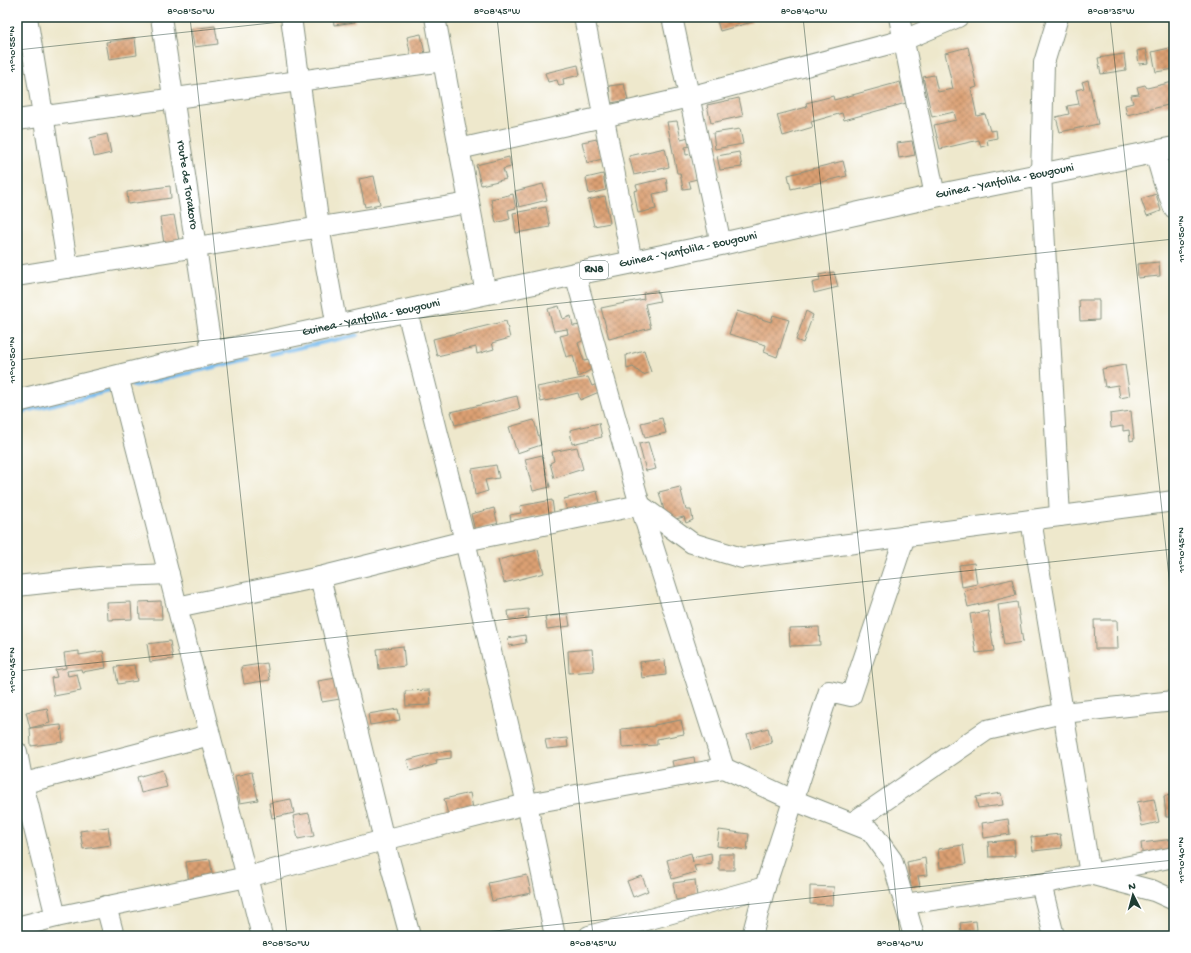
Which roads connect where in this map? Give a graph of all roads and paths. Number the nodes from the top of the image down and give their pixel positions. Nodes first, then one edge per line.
1 (27, 17) edge
2 (161, 17) edge
3 (290, 17) edge
4 (584, 17) edge
5 (672, 17) edge
6 (899, 17) edge
7 (958, 17) edge
8 (1058, 17) edge
9 (439, 18) edge
10 (904, 40) junction
11 (443, 61) junction
12 (299, 81) junction
13 (689, 97) junction
14 (174, 98) junction
15 (43, 116) junction
16 (603, 117) junction
17 (17, 120) edge
18 (459, 149) junction
19 (1164, 150) edge
20 (1041, 174) junction
21 (935, 196) junction
22 (469, 203) junction
23 (1174, 208) edge
24 (319, 228) junction
25 (721, 244) junction
26 (196, 248) junction
27 (632, 262) junction
28 (68, 268) junction
29 (575, 274) junction
30 (17, 276) edge
31 (486, 294) junction
32 (407, 311) junction
33 (337, 327) junction
34 (212, 353) junction
35 (118, 376) junction
36 (17, 401) edge
37 (1174, 501) edge
38 (640, 505) junction
39 (1060, 516) junction
40 (1031, 520) junction
41 (905, 536) junction
42 (465, 541) junction
43 (168, 574) junction
44 (320, 577) junction
45 (17, 586) edge
46 (177, 607) junction
47 (1174, 701) edge
48 (1063, 713) junction
49 (210, 735) junction
50 (17, 752) edge
51 (724, 768) junction
52 (20, 785) edge
53 (793, 800) junction
54 (527, 804) junction
55 (852, 823) junction
56 (384, 840) junction
57 (1174, 858) edge
58 (1090, 874) junction
59 (247, 877) junction
60 (1041, 884) junction
61 (765, 887) junction
62 (1174, 900) edge
63 (905, 904) junction
64 (106, 906) junction
65 (56, 917) junction
66 (17, 927) edge
67 (114, 936) edge
68 (262, 936) edge
69 (410, 936) edge
70 (555, 936) edge
71 (589, 936) edge
72 (752, 936) edge
73 (914, 936) edge
74 (1054, 936) edge

1 - 15 street
2 - 14 street, route de Torakoro
3 - 12 street
4 - 16 street
5 - 13 street
6 - 10 street
7 - 10 street
8 - 20 street
9 - 11 street
10 - 13 street
10 - 21 street
11 - 12 street
11 - 18 street
12 - 14 street
12 - 24 street
13 - 16 street
13 - 25 street
14 - 15 street
14 - 26 street, route de Torakoro
15 - 17 street
15 - 28 street
16 - 18 street
16 - 27 street
18 - 22 street
19 - 20 main road, Guinea - Yanfolila - Bougouni / RN8
19 - 23 street
20 - 21 main road, Guinea - Yanfolila - Bougouni / RN8
20 - 39 street
21 - 25 main road, Guinea - Yanfolila - Bougouni / RN8
22 - 24 street
22 - 31 street
24 - 26 street
24 - 33 street
25 - 27 main road, Guinea - Yanfolila - Bougouni / RN8
26 - 28 street
26 - 34 street, route de Torakoro
27 - 29 main road, Guinea - Yanfolila - Bougouni / RN8
28 - 30 street
29 - 31 main road, Guinea - Yanfolila - Bougouni / RN8
29 - 38 street
31 - 32 main road, Guinea - Yanfolila - Bougouni / RN8
32 - 33 main road, Guinea - Yanfolila - Bougouni / RN8
32 - 42 street
33 - 34 main road, Guinea - Yanfolila - Bougouni / RN8
34 - 35 main road, Guinea - Yanfolila - Bougouni / RN8
35 - 36 main road, Guinea - Yanfolila - Bougouni / RN8
35 - 43 street
37 - 39 street
38 - 41 street
38 - 42 street
38 - 51 street
39 - 40 street
40 - 41 street
40 - 48 street
41 - 53 street
42 - 44 street
42 - 54 street
43 - 45 street
43 - 46 street
44 - 46 street
44 - 56 street
46 - 49 street
47 - 48 street
48 - 55 street
48 - 58 street
49 - 52 street
49 - 59 street
50 - 52 street
51 - 53 street
51 - 54 street
52 - 65 street
53 - 55 street
53 - 61 street
54 - 56 street
54 - 70 street
55 - 63 street
56 - 59 street
56 - 69 street
57 - 58 street
58 - 60 street
58 - 62 street
59 - 64 street
59 - 68 street
60 - 63 street
60 - 74 street
61 - 71 street
61 - 72 street
63 - 73 street
64 - 65 street
64 - 67 street
65 - 66 street

